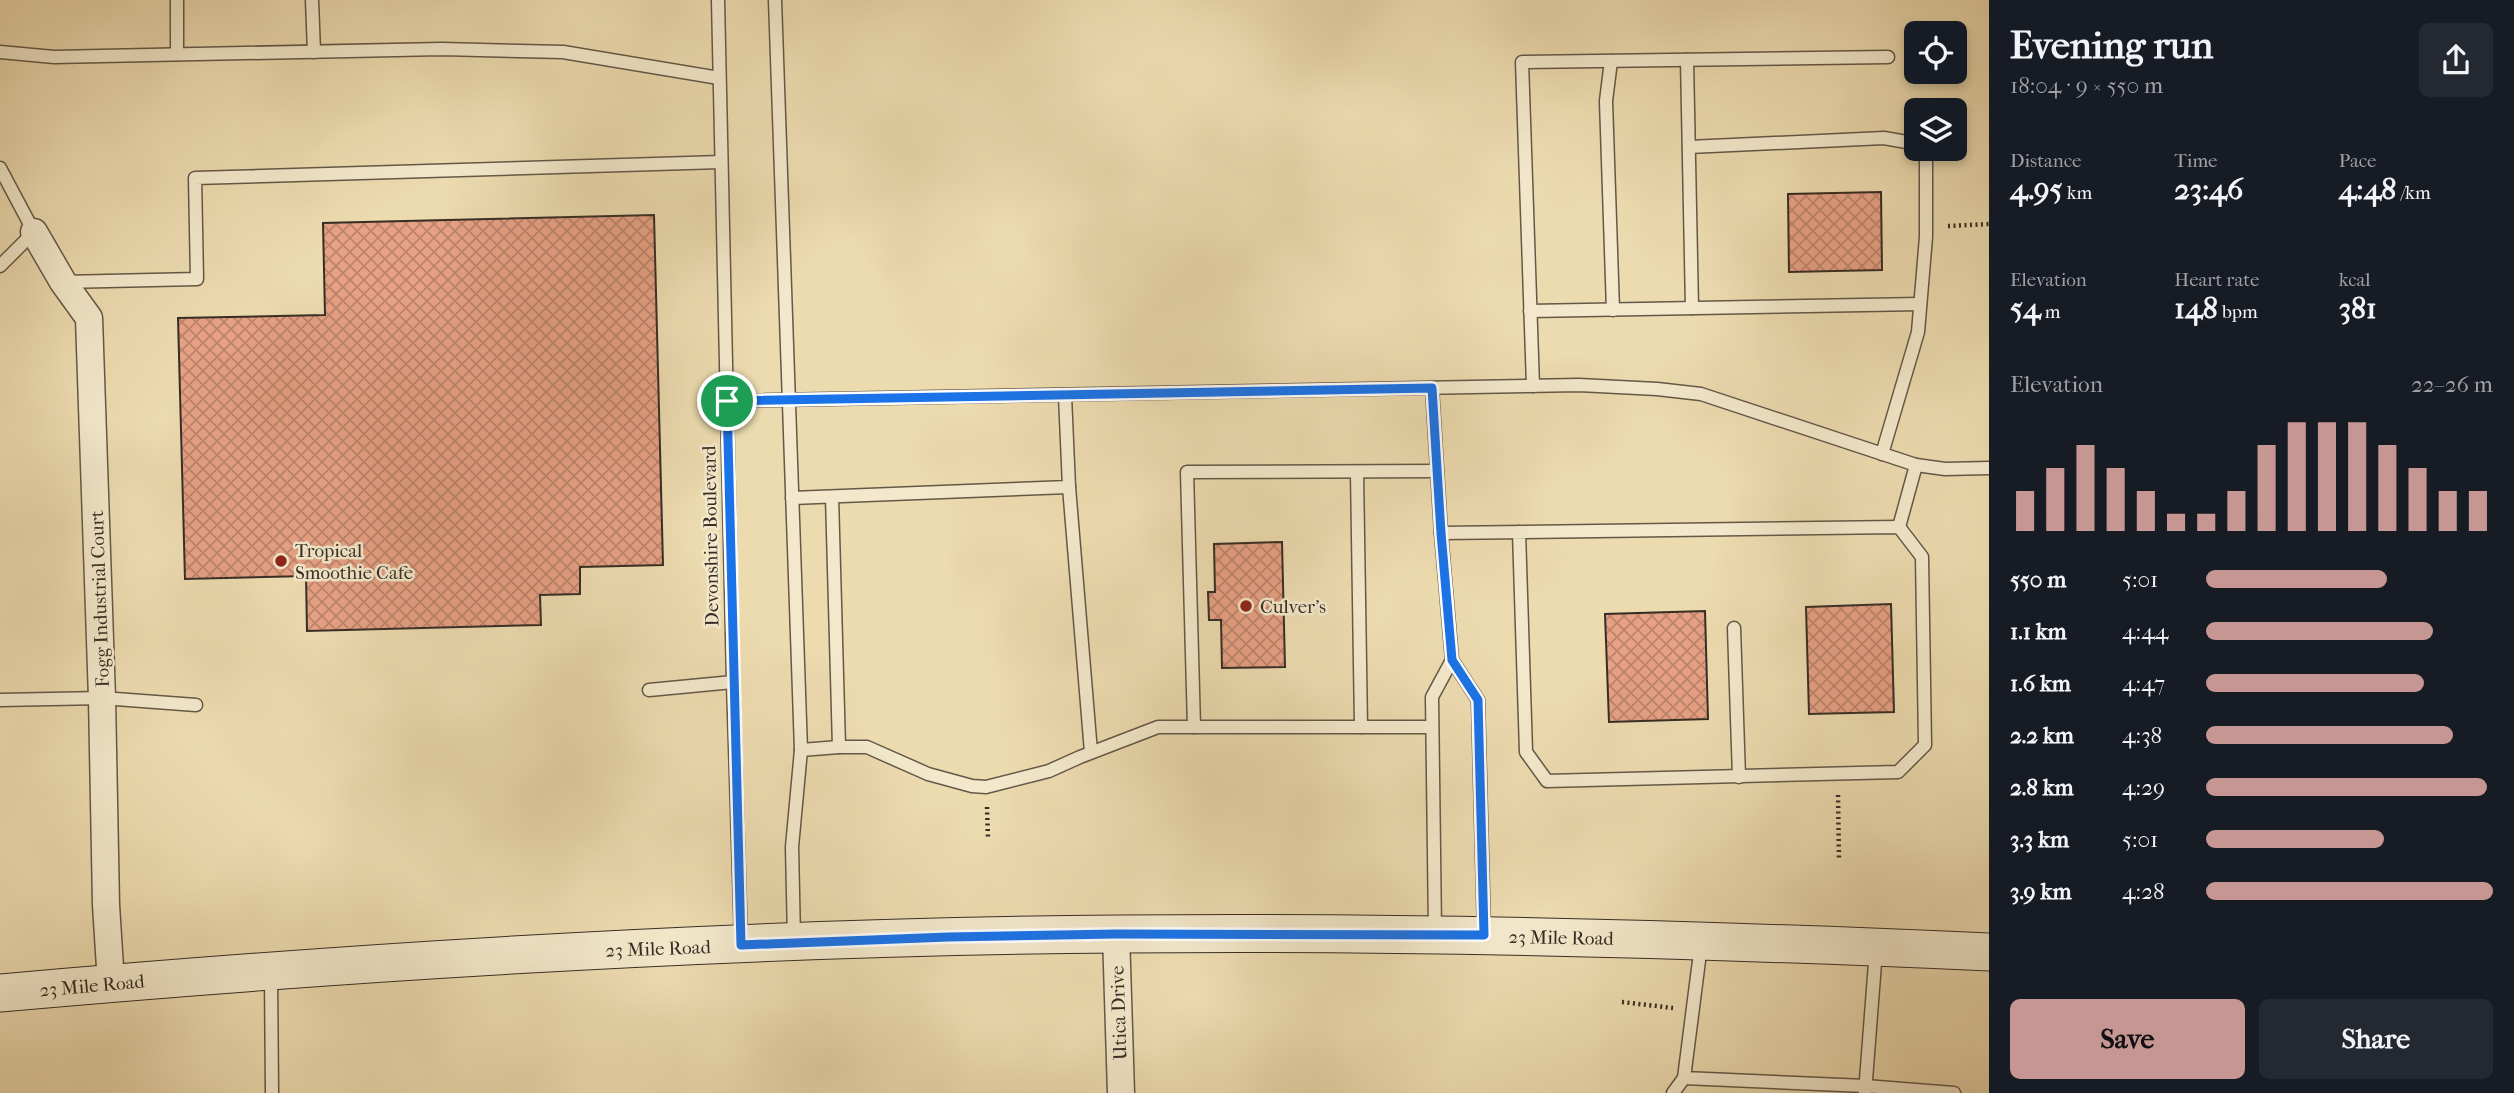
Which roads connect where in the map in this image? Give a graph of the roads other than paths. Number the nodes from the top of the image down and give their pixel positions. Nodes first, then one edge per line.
1 (177, 0) edge
2 (312, 0) edge
3 (718, 0) edge
4 (775, 0) edge
5 (0, 52) edge
6 (314, 52) junction
7 (177, 54) junction
8 (1888, 57) dead end
9 (1687, 60) junction
10 (1611, 61) junction
11 (719, 78) junction
12 (1904, 142) edge
13 (1689, 147) junction
14 (1926, 161) edge
15 (721, 162) junction
16 (0, 168) edge
17 (34, 232) junction
18 (0, 267) edge
19 (63, 282) junction
20 (1920, 304) junction
21 (1692, 308) junction
22 (1613, 310) junction
23 (1530, 312) junction
24 (1533, 386) junction
25 (1432, 388) junction
26 (1065, 396) junction
27 (727, 401) junction
28 (789, 401) junction
29 (1882, 454) junction
30 (1916, 465) junction
31 (1989, 468) edge
32 (1437, 471) junction
33 (1357, 472) junction
34 (1069, 487) junction
35 (832, 497) junction
36 (792, 498) junction
37 (1899, 527) junction
38 (1518, 532) junction
39 (1441, 533) junction
40 (1734, 628) dead end
41 (1452, 660) junction
42 (733, 682) junction
43 (649, 691) dead end
44 (102, 698) junction
45 (0, 700) edge
46 (196, 705) dead end
47 (1194, 727) junction
48 (1361, 727) junction
49 (1432, 727) junction
50 (839, 747) junction
51 (801, 750) junction
52 (1091, 752) junction
53 (1739, 777) junction
54 (1116, 934) junction
55 (1435, 934) junction
56 (1484, 935) junction
57 (1701, 942) junction
58 (794, 943) junction
59 (741, 945) junction
60 (1876, 947) junction
61 (1989, 951) edge
62 (271, 971) junction
63 (111, 983) junction
64 (0, 993) edge
65 (1684, 1078) junction
66 (1865, 1089) edge
67 (272, 1093) edge
68 (1121, 1093) edge
69 (1674, 1093) edge
70 (1954, 1093) edge

1 - 7 lane
2 - 6 lane
3 - 11 lane, Devonshire Boulevard
4 - 28 lane
5 - 7 lane
6 - 7 lane
6 - 11 lane
8 - 9 lane
9 - 10 lane
9 - 13 lane
10 - 22 lane
10 - 23 lane
11 - 15 lane, Devonshire Boulevard
12 - 13 lane
13 - 21 lane
14 - 20 lane
15 - 19 lane
15 - 27 lane, Devonshire Boulevard
16 - 17 lane
17 - 18 lane
17 - 19 street, Fogg Industrial Court
19 - 44 street, Fogg Industrial Court
20 - 21 lane
20 - 29 lane
21 - 22 lane
22 - 23 lane
23 - 24 lane
24 - 25 lane
24 - 29 lane
25 - 26 lane
25 - 32 lane
26 - 28 lane
26 - 34 lane
27 - 28 lane
27 - 42 lane, Devonshire Boulevard
28 - 36 lane
29 - 30 lane
30 - 31 lane
30 - 37 lane
32 - 33 lane
32 - 39 lane
33 - 47 lane
33 - 48 lane
34 - 35 lane
34 - 52 lane
35 - 36 lane
35 - 50 lane
36 - 51 lane
37 - 38 lane
37 - 53 lane
38 - 39 lane
38 - 53 lane
39 - 41 lane
40 - 53 lane
41 - 49 lane
41 - 56 lane
42 - 43 lane
42 - 59 lane, Devonshire Boulevard
44 - 45 lane
44 - 46 lane
44 - 63 street, Fogg Industrial Court
47 - 48 lane
47 - 52 lane
48 - 49 lane
49 - 55 lane
50 - 51 lane
50 - 52 lane
51 - 58 lane
54 - 55 main road, 23 Mile Road
54 - 58 main road, 23 Mile Road
54 - 68 street, Utica Drive
55 - 56 main road, 23 Mile Road
56 - 57 main road, 23 Mile Road
57 - 60 main road, 23 Mile Road
57 - 65 lane
58 - 59 main road, 23 Mile Road
59 - 62 main road, 23 Mile Road
60 - 61 main road, 23 Mile Road
60 - 66 lane
62 - 63 main road, 23 Mile Road
62 - 67 lane
63 - 64 main road, 23 Mile Road
65 - 66 lane
65 - 69 lane
66 - 70 lane

